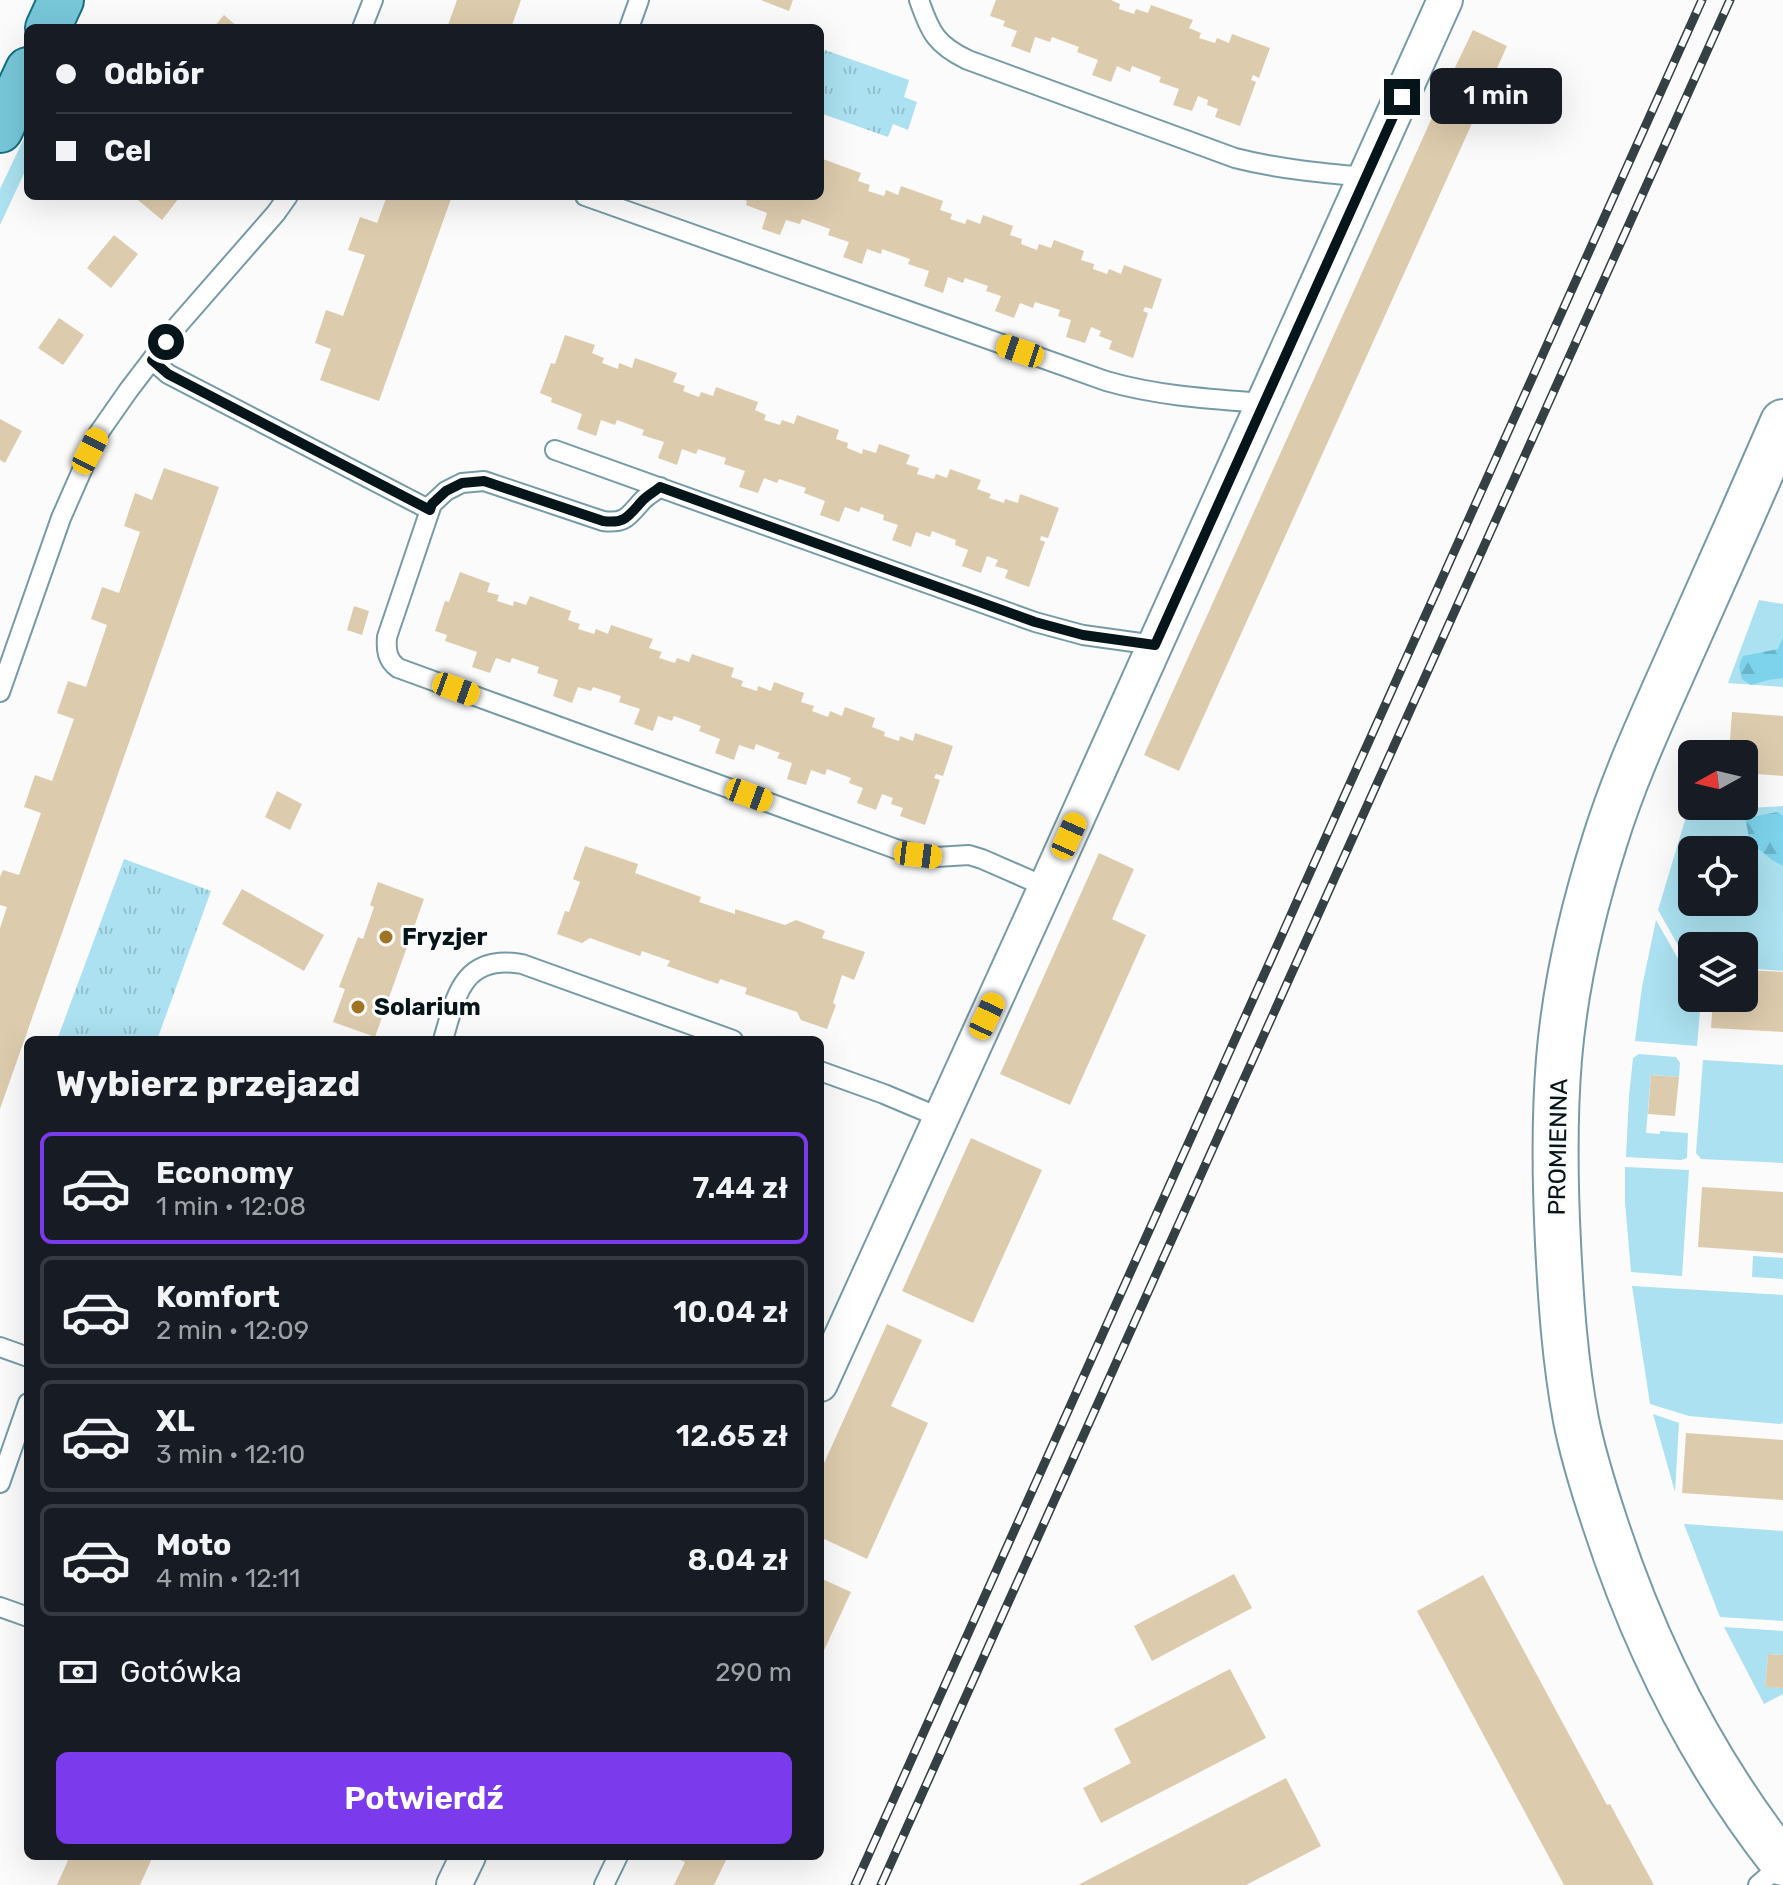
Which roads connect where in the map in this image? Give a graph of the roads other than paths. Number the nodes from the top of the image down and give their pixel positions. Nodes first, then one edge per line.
1 (61, 0) edge
2 (373, 0) edge
3 (639, 0) edge
4 (919, 0) edge
5 (1445, 0) edge
6 (50, 24) edge
7 (364, 24) edge
8 (630, 24) edge
9 (24, 79) edge
10 (0, 130) edge
11 (1366, 177) junction
12 (285, 200) edge
13 (596, 200) edge
14 (152, 360) junction
15 (1264, 403) junction
16 (1783, 422) edge
17 (555, 450) dead end
18 (660, 487) junction
19 (430, 510) junction
20 (1155, 645) junction
21 (0, 692) edge
22 (1046, 887) junction
23 (444, 1036) edge
24 (722, 1036) edge
25 (824, 1072) edge
26 (941, 1118) junction
27 (0, 1347) edge
28 (24, 1356) edge
29 (824, 1363) edge
30 (24, 1414) edge
31 (0, 1483) edge
32 (0, 1607) edge
33 (24, 1616) edge
34 (466, 1860) edge
35 (616, 1860) edge
36 (1783, 1863) edge
37 (454, 1885) edge
38 (604, 1885) edge
39 (1758, 1885) edge

1 - 6 main road
2 - 7 lane
3 - 8 lane
4 - 11 lane
5 - 11 street
9 - 10 main road
11 - 15 street
12 - 14 lane
13 - 15 lane
14 - 19 lane
14 - 21 lane
15 - 20 street
16 - 36 street, PROMIENNA
17 - 18 lane
18 - 19 lane
18 - 20 lane
19 - 22 lane
20 - 22 street
22 - 26 street
23 - 24 lane
25 - 26 lane
26 - 29 street
27 - 28 lane
30 - 31 lane
32 - 33 lane
34 - 37 street
35 - 38 lane
36 - 39 lane

